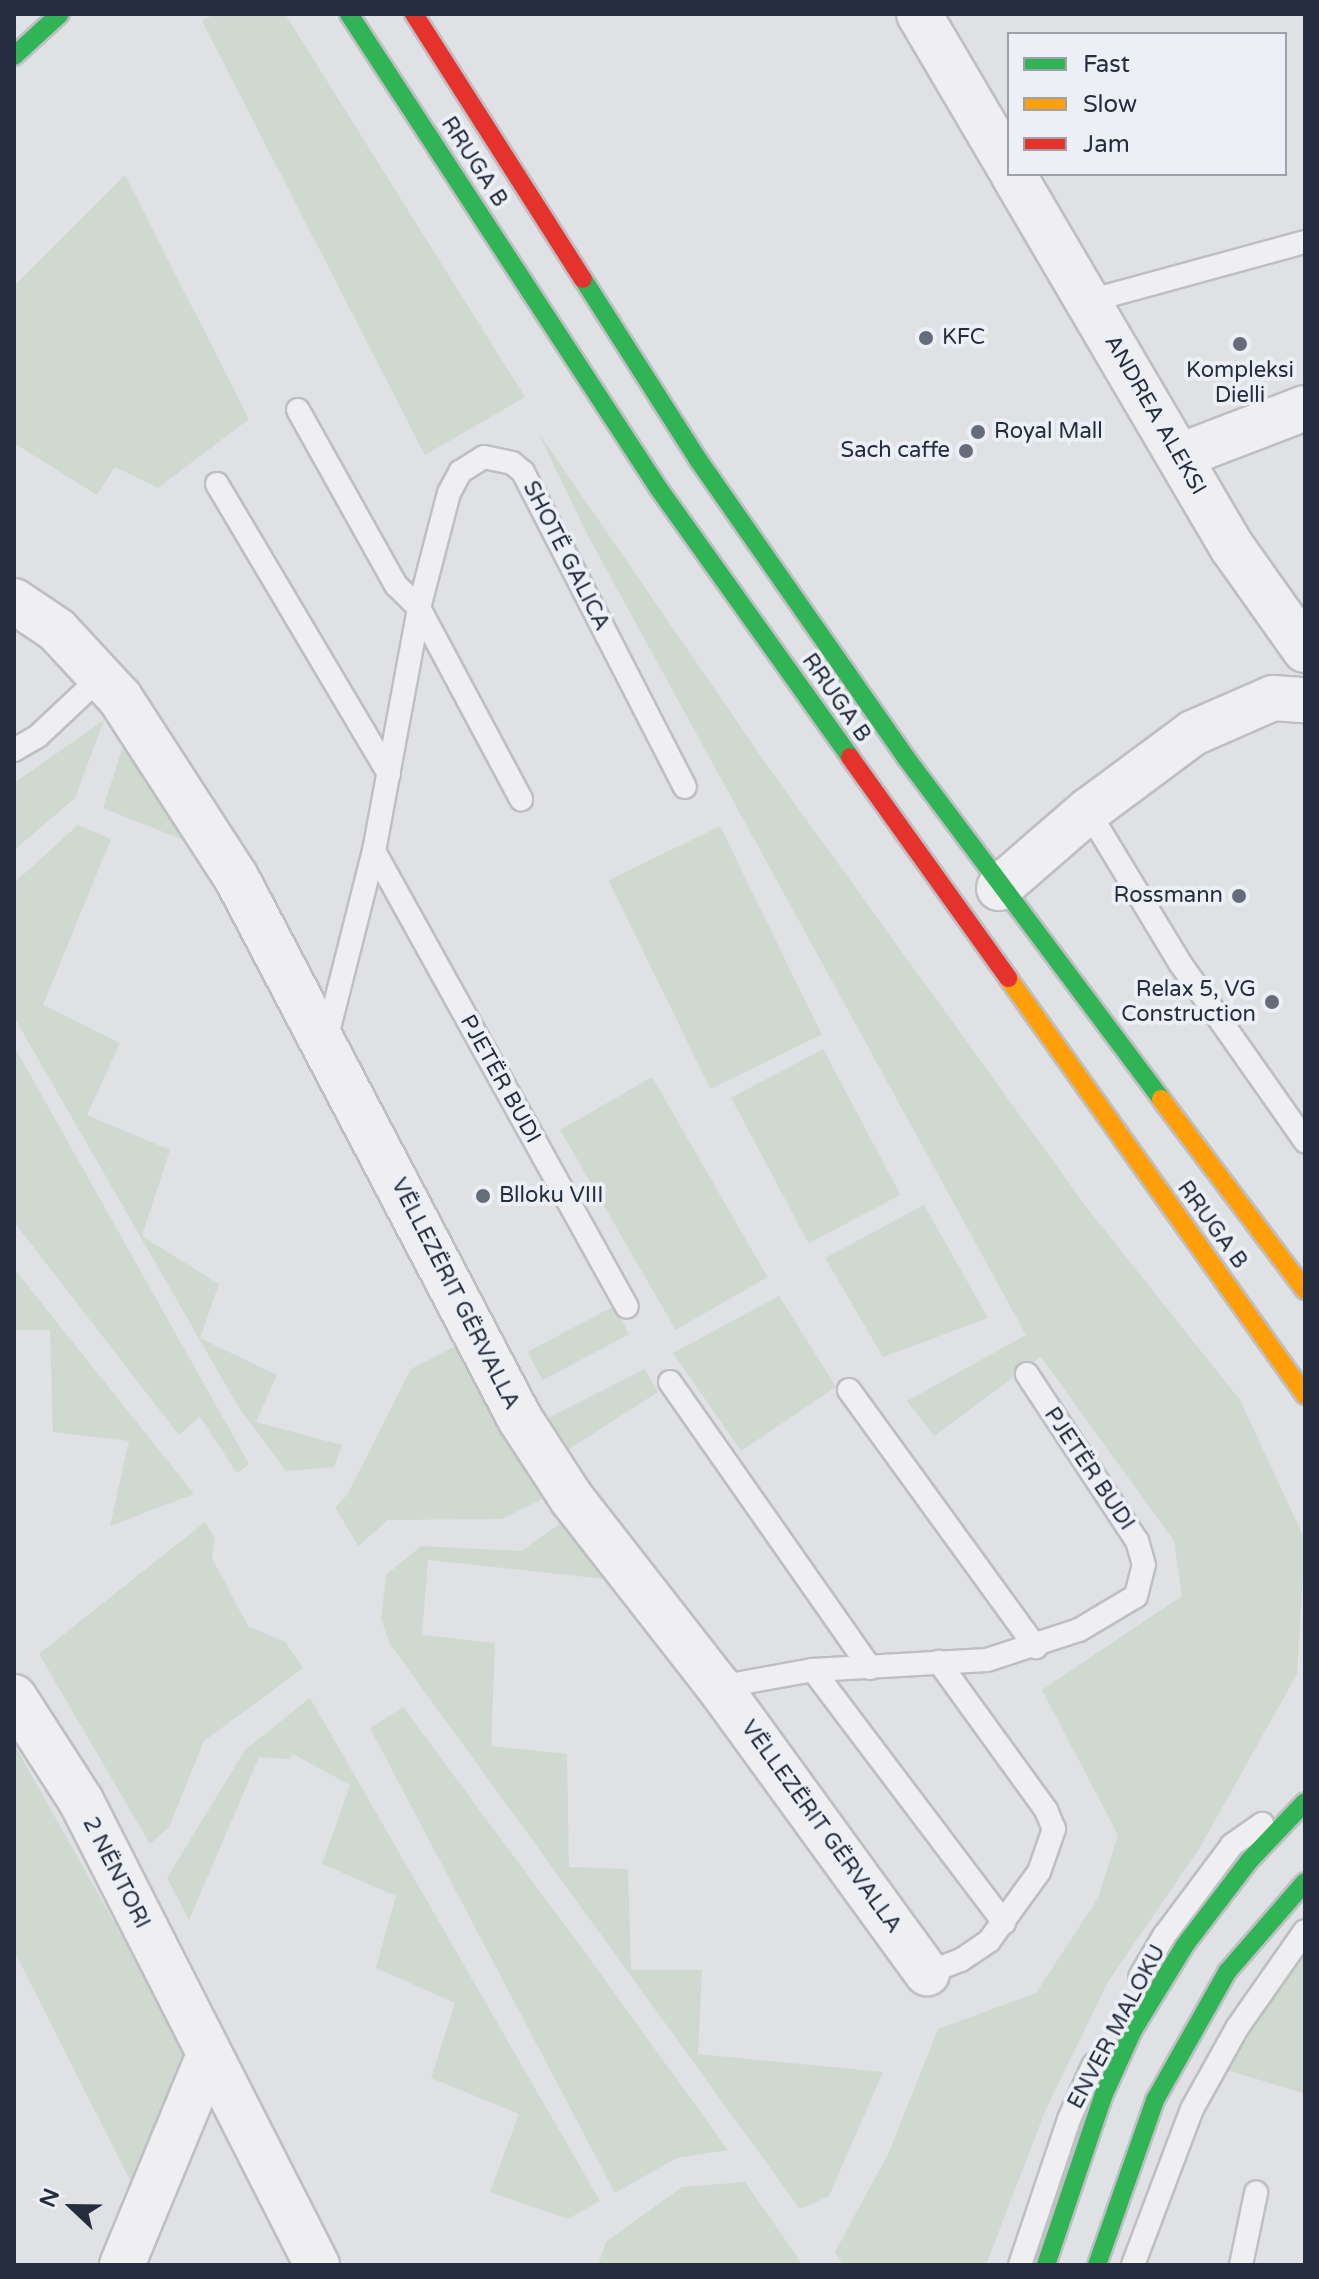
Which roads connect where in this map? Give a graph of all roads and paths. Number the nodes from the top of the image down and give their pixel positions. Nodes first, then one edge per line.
1 (60, 14) edge
2 (349, 14) edge
3 (919, 14) edge
4 (418, 15) edge
5 (14, 56) edge
6 (1007, 164) edge
7 (1014, 176) edge
8 (1305, 242) edge
9 (1089, 301) junction
10 (1305, 408) edge
11 (298, 410) dead end
12 (1180, 456) junction
13 (217, 484) dead end
14 (14, 601) edge
15 (419, 608) junction
16 (1305, 650) edge
17 (103, 675) junction
18 (1305, 700) edge
19 (14, 750) edge
20 (389, 774) junction
21 (685, 787) dead end
22 (521, 799) dead end
23 (1088, 811) junction
24 (374, 851) junction
25 (999, 888) junction
26 (325, 1045) junction
27 (1305, 1141) edge
28 (1305, 1290) edge
29 (627, 1307) dead end
30 (1027, 1374) dead end
31 (670, 1382) dead end
32 (849, 1390) dead end
33 (1305, 1395) edge
34 (1036, 1647) junction
35 (939, 1662) junction
36 (870, 1668) junction
37 (813, 1670) junction
38 (719, 1687) junction
39 (14, 1697) edge
40 (1305, 1793) edge
41 (1305, 1802) edge
42 (1305, 1882) edge
43 (1004, 1923) junction
44 (1305, 1931) edge
45 (927, 1973) joint
46 (209, 2055) junction
47 (1256, 2193) dead end
48 (122, 2265) edge
49 (317, 2265) edge
50 (1020, 2265) edge
51 (1046, 2265) edge
52 (1097, 2265) edge
53 (1133, 2265) edge
54 (1241, 2265) edge

1 - 5 main road
2 - 33 main road, RRUGA B
3 - 6 street
4 - 25 main road, RRUGA B
7 - 9 street, ANDREA ALEKSI
8 - 9 lane
9 - 12 street, ANDREA ALEKSI
10 - 12 street
11 - 15 lane
12 - 16 street, ANDREA ALEKSI
13 - 20 lane
14 - 17 street, VËLLEZËRIT GËRVALLA
15 - 20 lane, SHOTË GALICA
15 - 21 lane, SHOTË GALICA
15 - 22 lane
17 - 19 lane
17 - 26 street, VËLLEZËRIT GËRVALLA
18 - 23 street
20 - 24 lane, SHOTË GALICA
23 - 25 street
23 - 27 lane
24 - 26 lane, SHOTË GALICA
24 - 29 lane, PJETËR BUDI
25 - 28 main road, RRUGA B
26 - 38 street, VËLLEZËRIT GËRVALLA
30 - 34 lane, PJETËR BUDI
31 - 36 lane
32 - 34 lane
34 - 35 lane, PJETËR BUDI
35 - 36 lane, PJETËR BUDI
35 - 43 lane
36 - 37 lane, PJETËR BUDI
37 - 38 lane, PJETËR BUDI
37 - 43 lane
38 - 45 street, VËLLEZËRIT GËRVALLA
39 - 46 street, 2 NËNTORI
40 - 50 lane, ENVER MALOKU
41 - 51 main road, ENVER MALOKU
42 - 52 main road
43 - 45 lane
44 - 53 lane
46 - 48 street
46 - 49 street, 2 NËNTORI
47 - 54 lane

